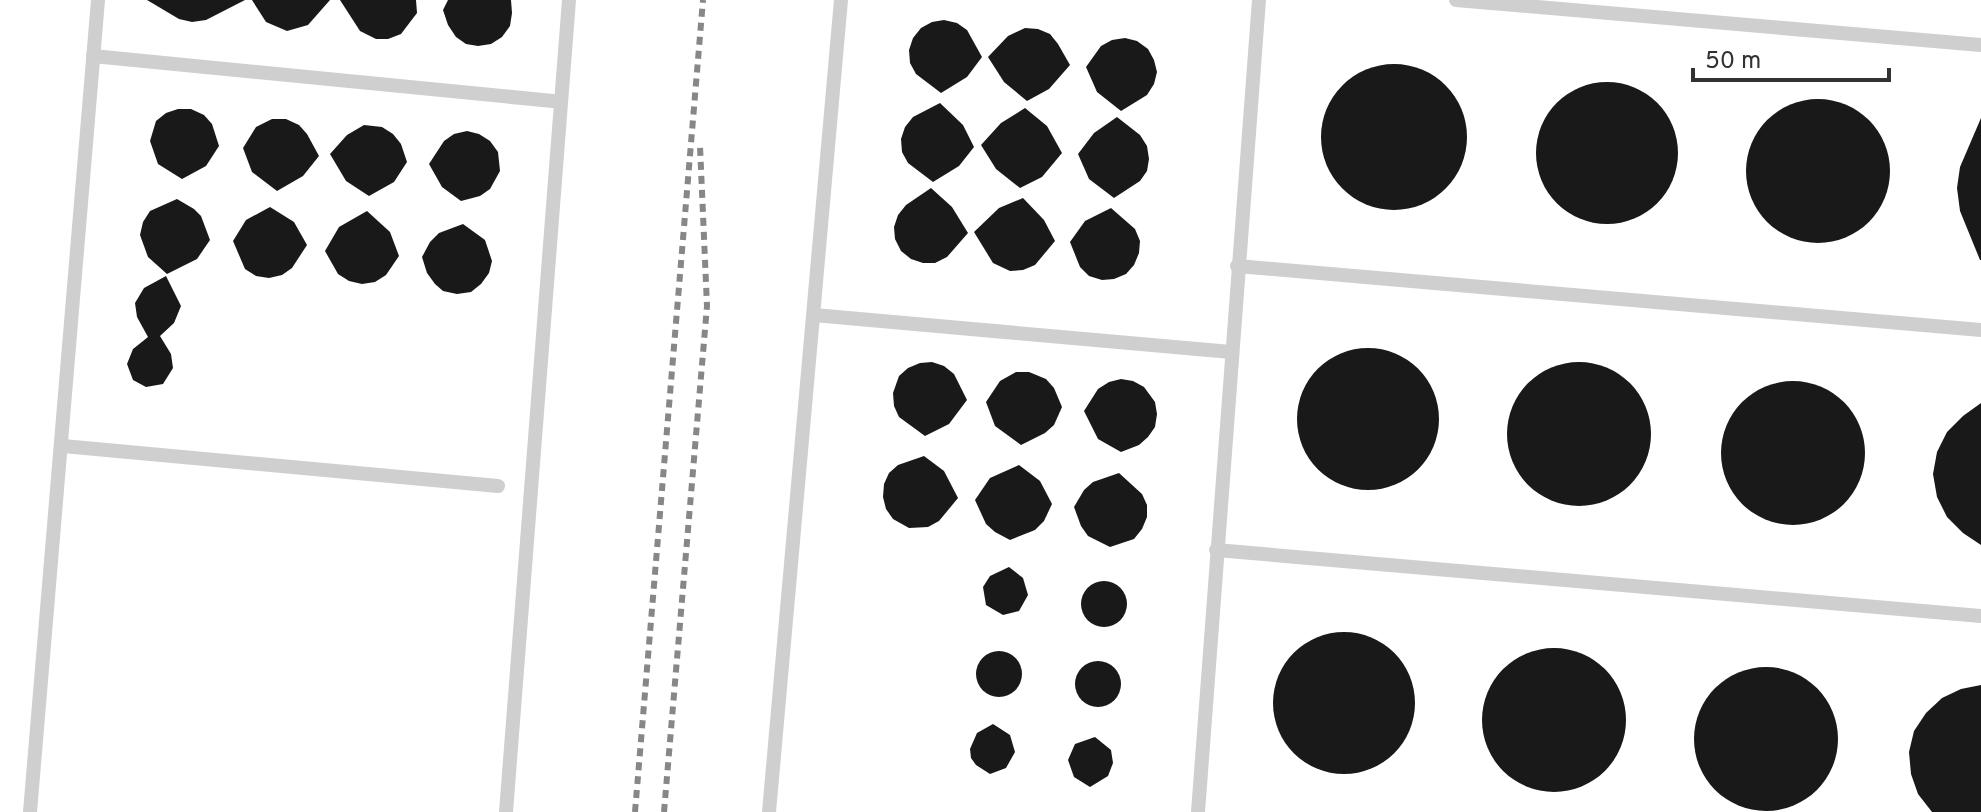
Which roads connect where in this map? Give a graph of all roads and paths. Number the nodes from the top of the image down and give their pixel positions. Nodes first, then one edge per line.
1 (98, 0) edge
2 (569, 0) edge
3 (841, 0) edge
4 (1259, 0) edge
5 (1456, 0) edge
6 (1981, 45) edge
7 (93, 56) junction
8 (553, 101) dead end
9 (1237, 266) junction
10 (814, 315) junction
11 (1981, 330) edge
12 (1231, 352) junction
13 (63, 446) junction
14 (498, 486) dead end
15 (1216, 550) junction
16 (1981, 616) edge
17 (30, 812) edge
18 (506, 812) edge
19 (769, 812) edge
20 (1198, 812) edge

1 - 7 lane
2 - 18 lane
3 - 10 lane
4 - 9 lane
5 - 6 lane
7 - 8 lane
7 - 13 lane
9 - 11 lane
9 - 12 lane
10 - 12 lane
10 - 19 lane
12 - 15 lane
13 - 14 lane
13 - 17 lane
15 - 16 lane
15 - 20 lane

